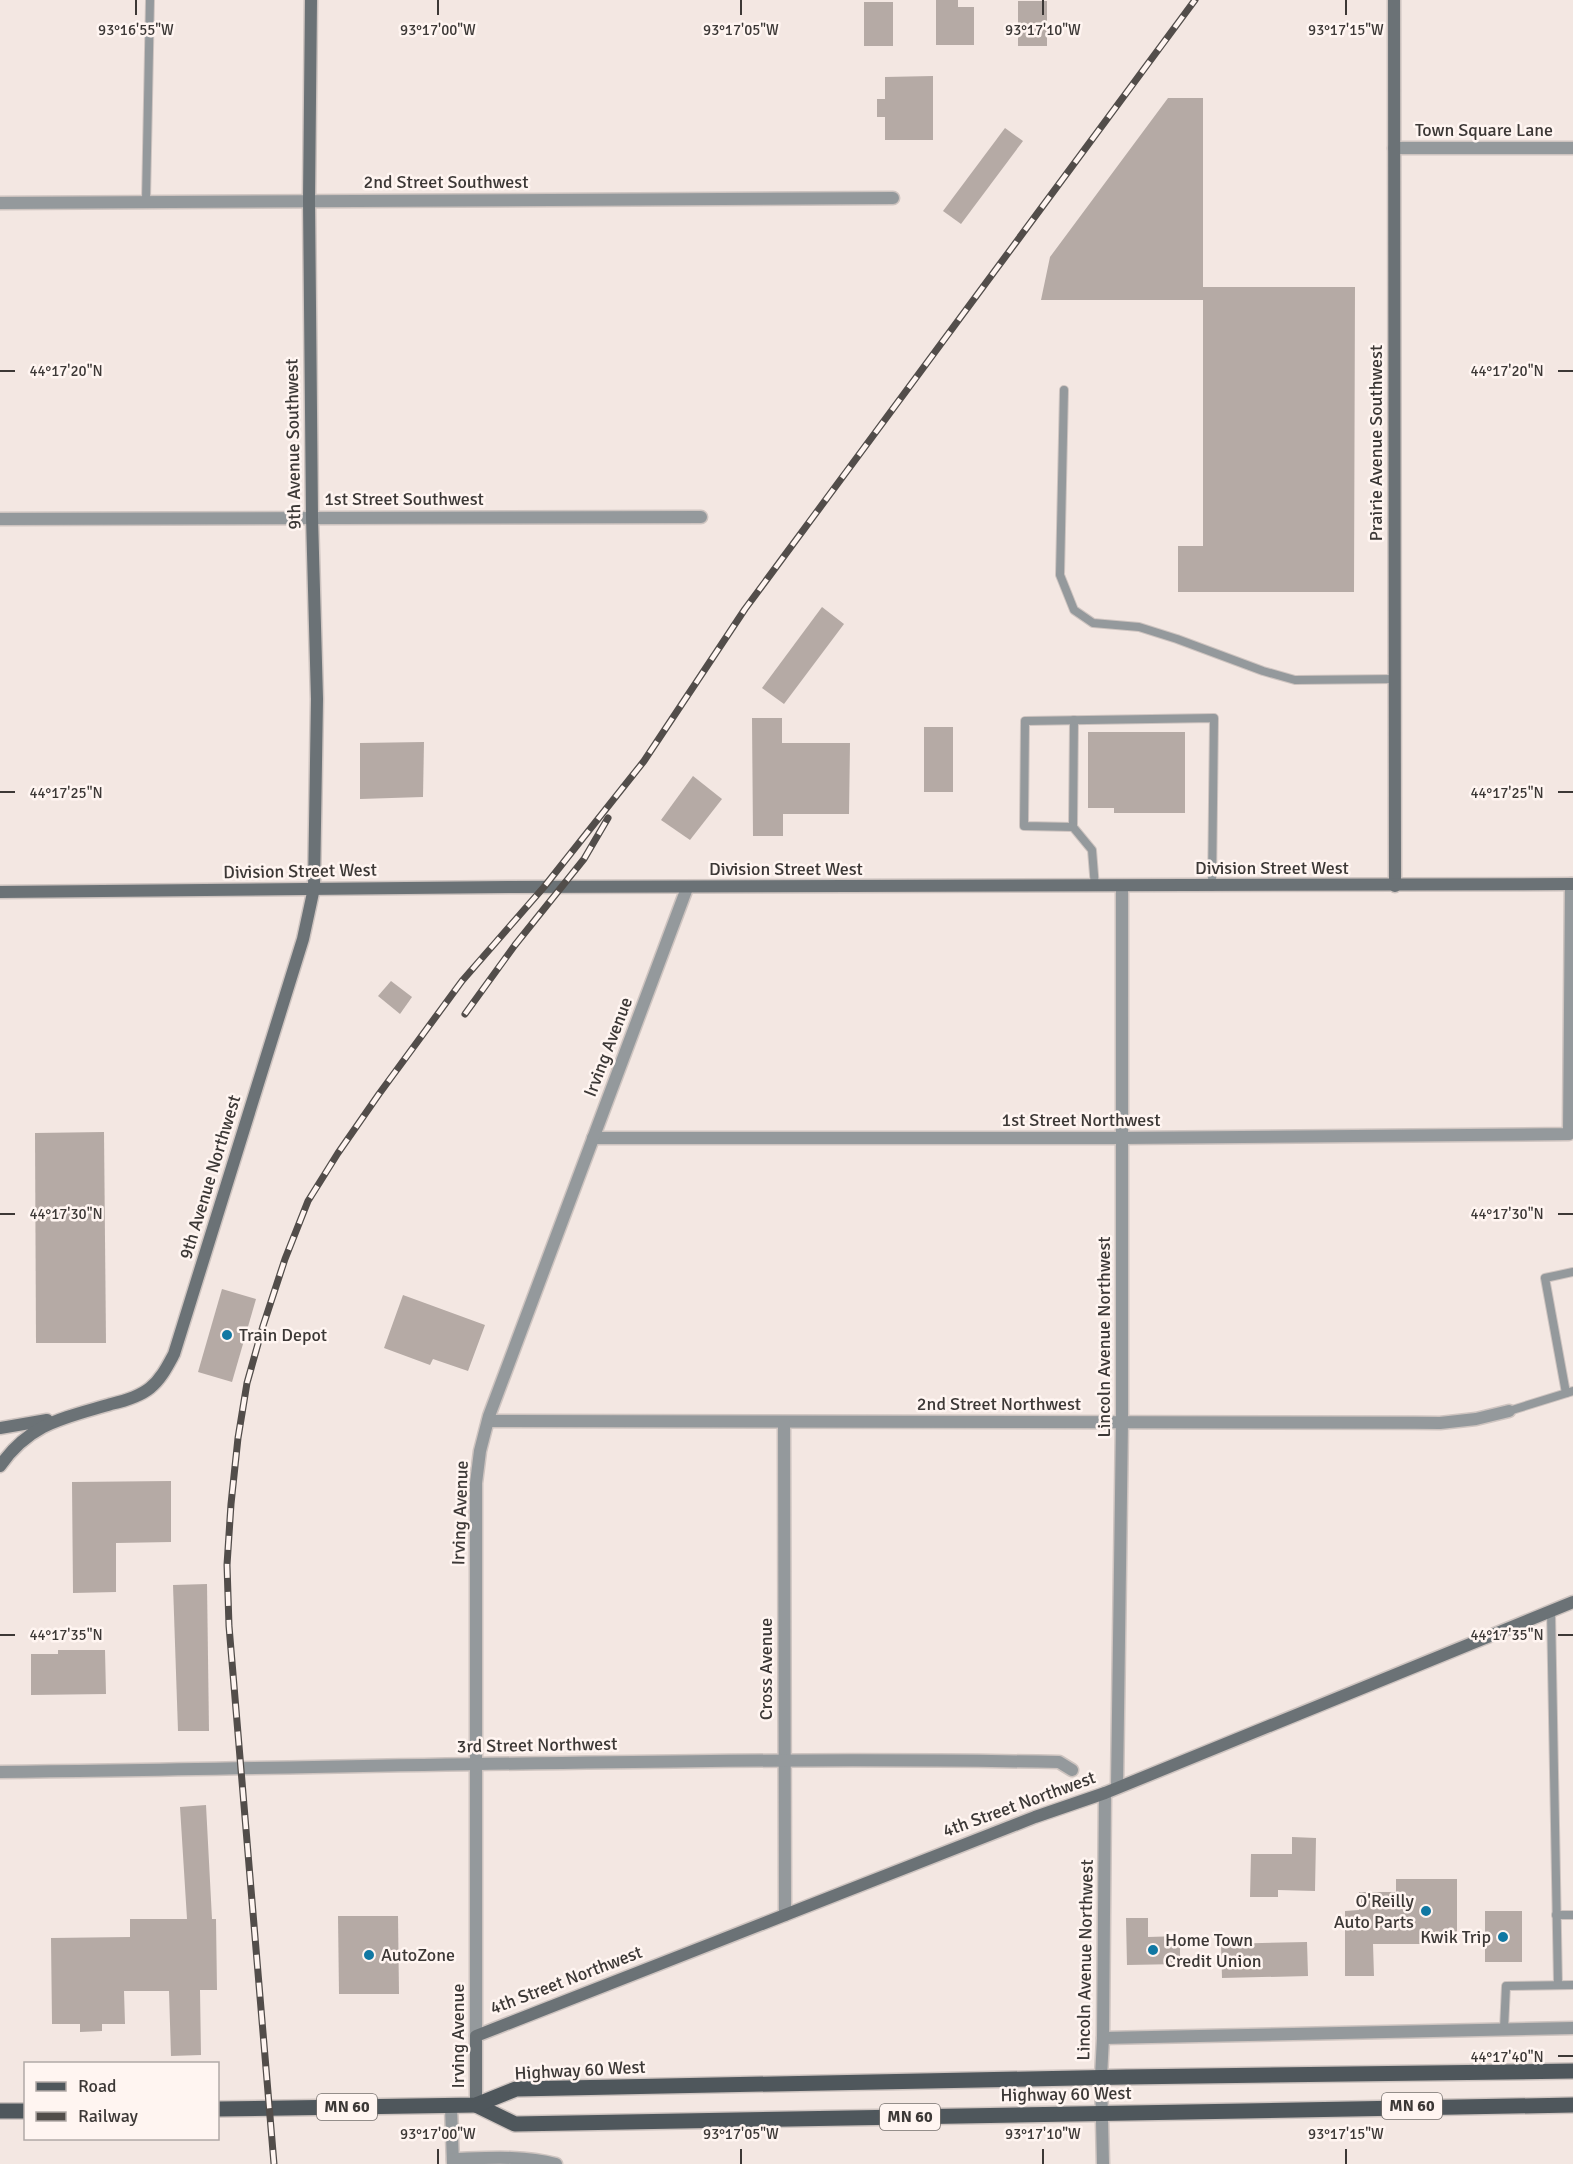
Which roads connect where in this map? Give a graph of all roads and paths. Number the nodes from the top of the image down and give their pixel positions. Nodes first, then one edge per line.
1 (150, 0) edge
2 (311, 0) edge
3 (1394, 0) edge
4 (1394, 148) junction
5 (1573, 148) edge
6 (893, 198) dead end
7 (309, 200) junction
8 (146, 201) junction
9 (0, 203) edge
10 (1064, 390) dead end
11 (312, 517) junction
12 (701, 517) dead end
13 (0, 519) edge
14 (1395, 679) junction
15 (1074, 720) junction
16 (1073, 827) junction
17 (1572, 884) edge
18 (1095, 886) junction
19 (1122, 886) junction
20 (1212, 886) junction
21 (1395, 886) junction
22 (314, 888) junction
23 (687, 888) junction
24 (0, 892) edge
25 (593, 1138) junction
26 (1123, 1138) junction
27 (1573, 1272) edge
28 (1569, 1392) edge
29 (1509, 1411) joint
30 (69, 1417) junction
31 (488, 1421) junction
32 (1122, 1421) junction
33 (784, 1423) junction
34 (0, 1428) edge
35 (0, 1466) edge
36 (1573, 1602) edge
37 (1551, 1611) junction
38 (784, 1761) junction
39 (476, 1763) junction
40 (1072, 1770) dead end
41 (0, 1772) edge
42 (1117, 1787) junction
43 (1105, 1793) junction
44 (1556, 1914) junction
45 (786, 1915) junction
46 (1573, 1915) edge
47 (1558, 1985) junction
48 (1573, 1985) edge
49 (1573, 2028) edge
50 (1504, 2030) junction
51 (476, 2036) junction
52 (1103, 2038) junction
53 (1573, 2071) edge
54 (1101, 2077) junction
55 (476, 2105) junction
56 (1573, 2105) edge
57 (451, 2107) junction
58 (219, 2109) edge
59 (0, 2111) edge
60 (24, 2111) edge
61 (1102, 2112) junction
62 (453, 2162) edge
63 (555, 2164) edge
64 (1103, 2164) edge

1 - 8 lane
2 - 7 street, 9th Avenue Southwest
3 - 4 street, Prairie Avenue Southwest
4 - 5 street, Town Square Lane
4 - 14 street, Prairie Avenue Southwest
6 - 7 street, 2nd Street Southwest
7 - 8 street, 2nd Street Southwest
7 - 11 street, 9th Avenue Southwest
8 - 9 street, 2nd Street Southwest
10 - 14 lane
11 - 12 street, 1st Street Southwest
11 - 13 street, 1st Street Southwest
11 - 22 street, 9th Avenue Southwest
14 - 21 street, Prairie Avenue Southwest
15 - 16 lane
15 - 16 lane
15 - 20 lane
16 - 18 lane
17 - 21 street, Division Street West
17 - 26 street, 1st Street Northwest
18 - 19 street, Division Street West
18 - 23 street, Division Street West
19 - 20 street, Division Street West
19 - 26 street, Lincoln Avenue Northwest
20 - 21 street, Division Street West
22 - 23 street, Division Street West
22 - 24 street, Division Street West
22 - 30 street, 9th Avenue Northwest
23 - 25 street, Irving Avenue
25 - 26 street, 1st Street Northwest
25 - 31 street, Irving Avenue
26 - 32 street, Lincoln Avenue Northwest
27 - 28 lane
28 - 29 lane
29 - 32 street, 2nd Street Northwest
30 - 34 street
30 - 35 street
31 - 33 street, 2nd Street Northwest
31 - 39 street, Irving Avenue
32 - 33 street, 2nd Street Northwest
32 - 42 street, Lincoln Avenue Northwest
33 - 38 street, Cross Avenue
36 - 37 street, 4th Street Northwest
37 - 42 street, 4th Street Northwest
37 - 44 lane
38 - 39 street, 3rd Street Northwest
38 - 40 street, 3rd Street Northwest
38 - 45 street, Cross Avenue
39 - 41 street, 3rd Street Northwest
39 - 51 street, Irving Avenue
42 - 43 street, 4th Street Northwest
43 - 45 street, 4th Street Northwest
43 - 52 street, Lincoln Avenue Northwest
44 - 46 lane
44 - 47 lane
45 - 51 street, 4th Street Northwest
47 - 48 lane
47 - 50 lane
49 - 50 street
50 - 52 street
51 - 55 street, Irving Avenue
52 - 54 street, Lincoln Avenue Northwest
53 - 54 main road, Highway 60 West / MN 60
54 - 55 main road, Highway 60 West / MN 60
54 - 61 street, Lincoln Avenue Northwest
55 - 57 main road, MN 60
55 - 61 main road, Highway 60 West / MN 60
56 - 61 main road, Highway 60 West / MN 60
57 - 58 main road, MN 60
57 - 62 street, Irving Avenue
59 - 60 main road
61 - 64 street, Lincoln Avenue Northwest
62 - 63 street

